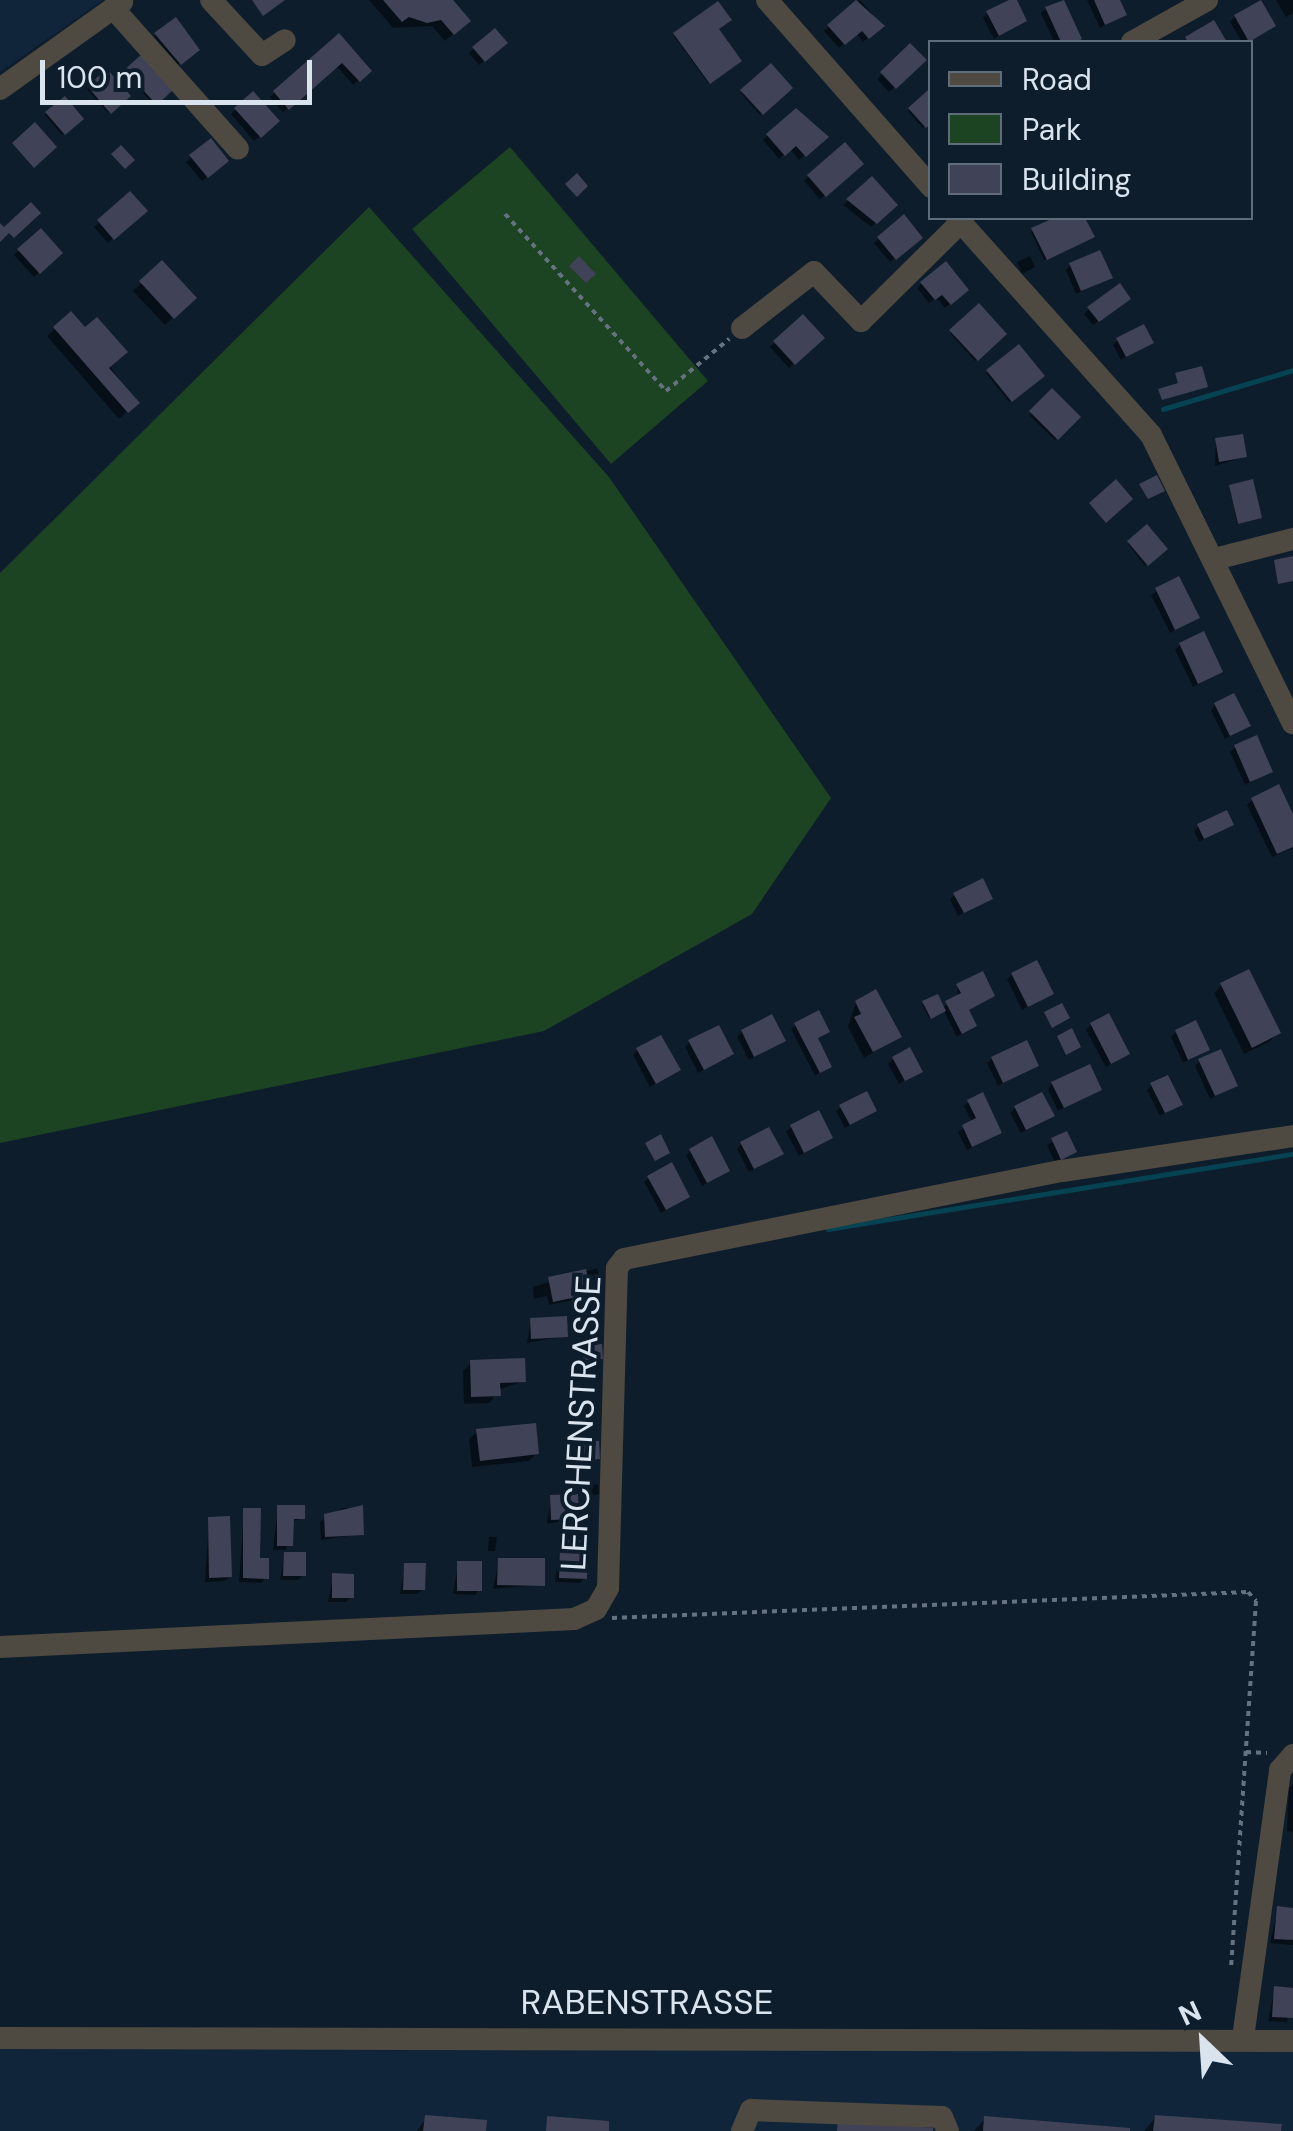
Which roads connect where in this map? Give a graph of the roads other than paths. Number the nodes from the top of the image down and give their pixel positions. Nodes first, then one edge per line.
1 (211, 0) edge
2 (768, 0) edge
3 (1207, 0) edge
4 (110, 6) edge
5 (285, 40) dead end
6 (1136, 40) edge
7 (0, 88) edge
8 (238, 149) dead end
9 (921, 160) edge
10 (959, 220) edge
11 (742, 328) road end
12 (1293, 539) edge
13 (1215, 559) junction
14 (1293, 724) edge
15 (1293, 1136) edge
16 (0, 1648) edge
17 (1293, 1755) edge
18 (0, 2038) edge
19 (1243, 2038) junction
20 (1293, 2042) edge
21 (742, 2131) edge
22 (948, 2131) edge

1 - 5 street
2 - 9 street
3 - 6 street
4 - 7 street
4 - 8 street
10 - 11 street
10 - 13 street
12 - 13 street
13 - 14 street
15 - 16 street, LERCHENSTRASSE
17 - 19 street
18 - 19 street, RABENSTRASSE
19 - 20 street, RABENSTRASSE
21 - 22 street

